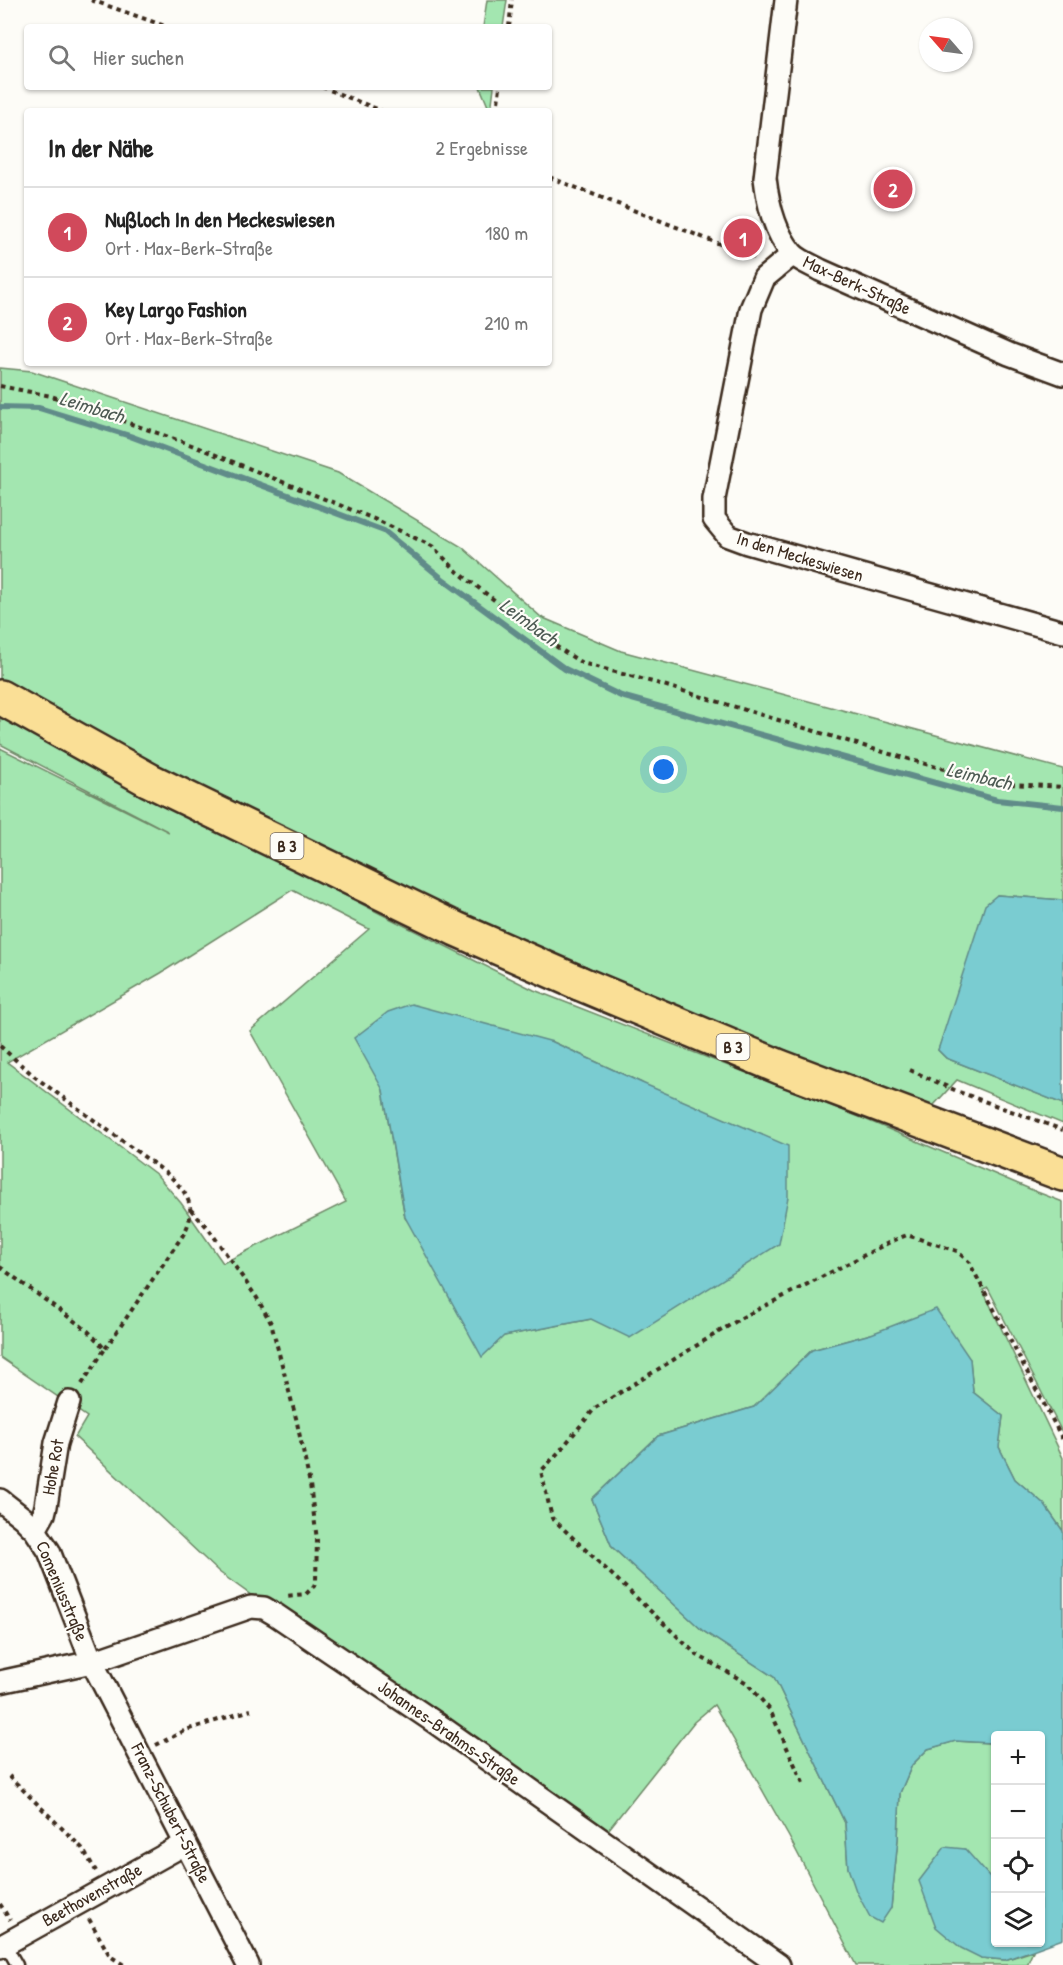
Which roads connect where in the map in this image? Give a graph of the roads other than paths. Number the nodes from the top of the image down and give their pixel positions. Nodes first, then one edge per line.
1 (786, 0) edge
2 (784, 260) junction
3 (1063, 375) edge
4 (1063, 632) edge
5 (0, 697) edge
6 (1063, 1174) edge
7 (69, 1402) road end
8 (0, 1500) edge
9 (35, 1530) junction
10 (92, 1662) junction
11 (0, 1682) edge
12 (185, 1844) junction
13 (2, 1945) edge
14 (17, 1965) edge
15 (248, 1965) edge
16 (779, 1965) edge

1 - 2 street, Max-Berk-Straße
2 - 3 street, Max-Berk-Straße
2 - 4 street, In den Meckeswiesen
5 - 6 main road, B 3
7 - 9 street, Hohe Rot
8 - 9 street, Comeniusstraße
9 - 10 street, Comeniusstraße
10 - 11 street
10 - 12 street, Franz-Schubert-Straße
10 - 16 street, Johannes-Brahms-Straße
12 - 13 street, Beethovenstraße
12 - 15 street, Franz-Schubert-Straße
13 - 14 lane

